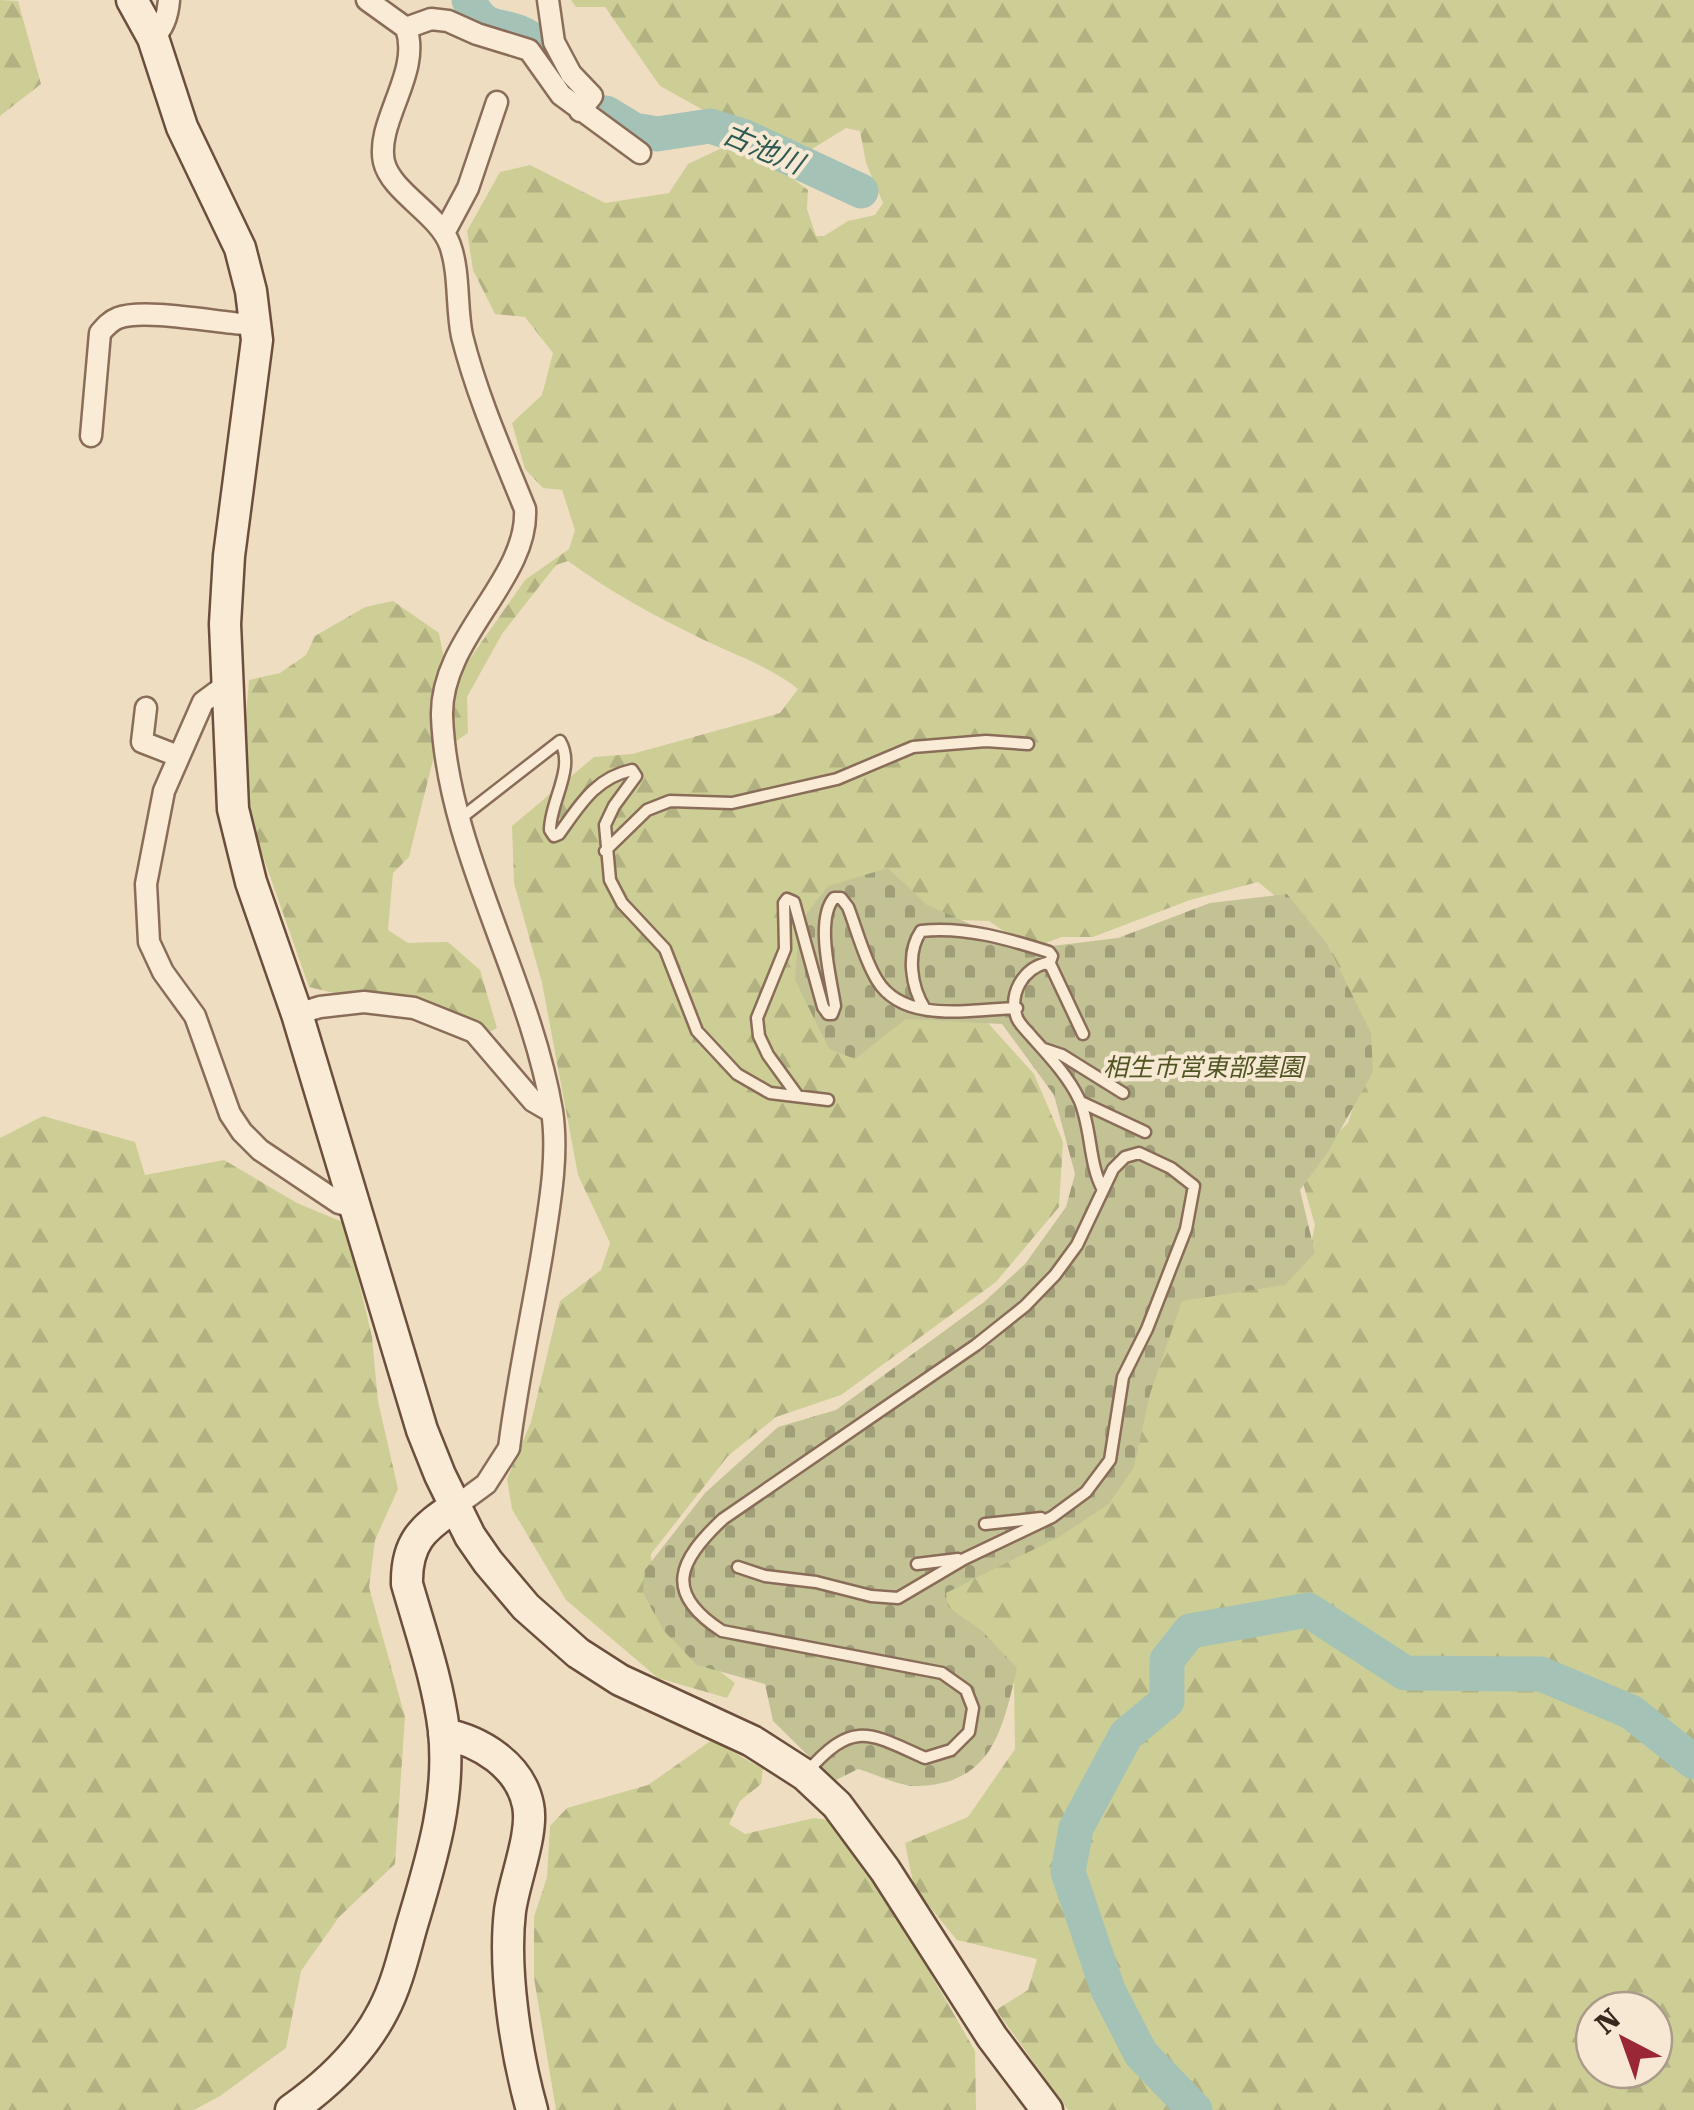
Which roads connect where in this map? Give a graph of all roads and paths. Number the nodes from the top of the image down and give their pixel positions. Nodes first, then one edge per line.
1 (132, 0) edge
2 (169, 0) edge
3 (367, 0) edge
4 (548, 0) edge
5 (406, 28) junction
6 (153, 38) junction
7 (497, 102) dead end
8 (580, 111) junction
9 (640, 152) dead end
10 (444, 234) junction
11 (254, 322) junction
12 (91, 436) dead end
13 (226, 686) junction
14 (146, 708) dead end
15 (1028, 744) dead end
16 (178, 756) junction
17 (462, 818) junction
18 (606, 851) junction
19 (1049, 965) junction
20 (1016, 1008) junction
21 (925, 1009) junction
22 (296, 1014) junction
23 (1083, 1034) dead end
24 (1042, 1049) junction
25 (1123, 1093) dead end
26 (798, 1096) junction
27 (828, 1100) dead end
28 (1081, 1102) junction
29 (552, 1112) junction
30 (1146, 1132) dead end
31 (1104, 1190) junction
32 (356, 1208) junction
33 (730, 1498) dead end
34 (456, 1506) junction
35 (737, 1510) junction
36 (1052, 1517) junction
37 (985, 1524) dead end
38 (964, 1559) junction
39 (917, 1564) dead end
40 (738, 1567) dead end
41 (444, 1734) junction
42 (805, 1775) junction
43 (290, 2110) edge
44 (532, 2110) edge
45 (1047, 2110) edge

1 - 6 street
2 - 6 street
3 - 5 street
4 - 8 street
5 - 8 street
5 - 10 street
6 - 11 street
7 - 10 street
8 - 9 street
10 - 17 street
11 - 12 street
11 - 13 street
13 - 16 street
13 - 22 street
14 - 16 street
15 - 18 lane
16 - 32 street
17 - 18 lane
17 - 29 street
18 - 26 lane
19 - 20 lane
19 - 21 lane
19 - 23 lane
20 - 21 lane
20 - 24 lane
21 - 26 lane
22 - 29 street
22 - 32 street
24 - 25 lane
24 - 28 lane
26 - 27 lane
28 - 30 lane
28 - 31 lane
29 - 34 street
31 - 35 lane
31 - 36 lane
32 - 34 street
33 - 35 lane
34 - 41 street
34 - 42 street
35 - 42 lane
36 - 37 lane
36 - 38 lane
38 - 39 lane
38 - 40 lane
41 - 43 street
41 - 44 street
42 - 45 street

